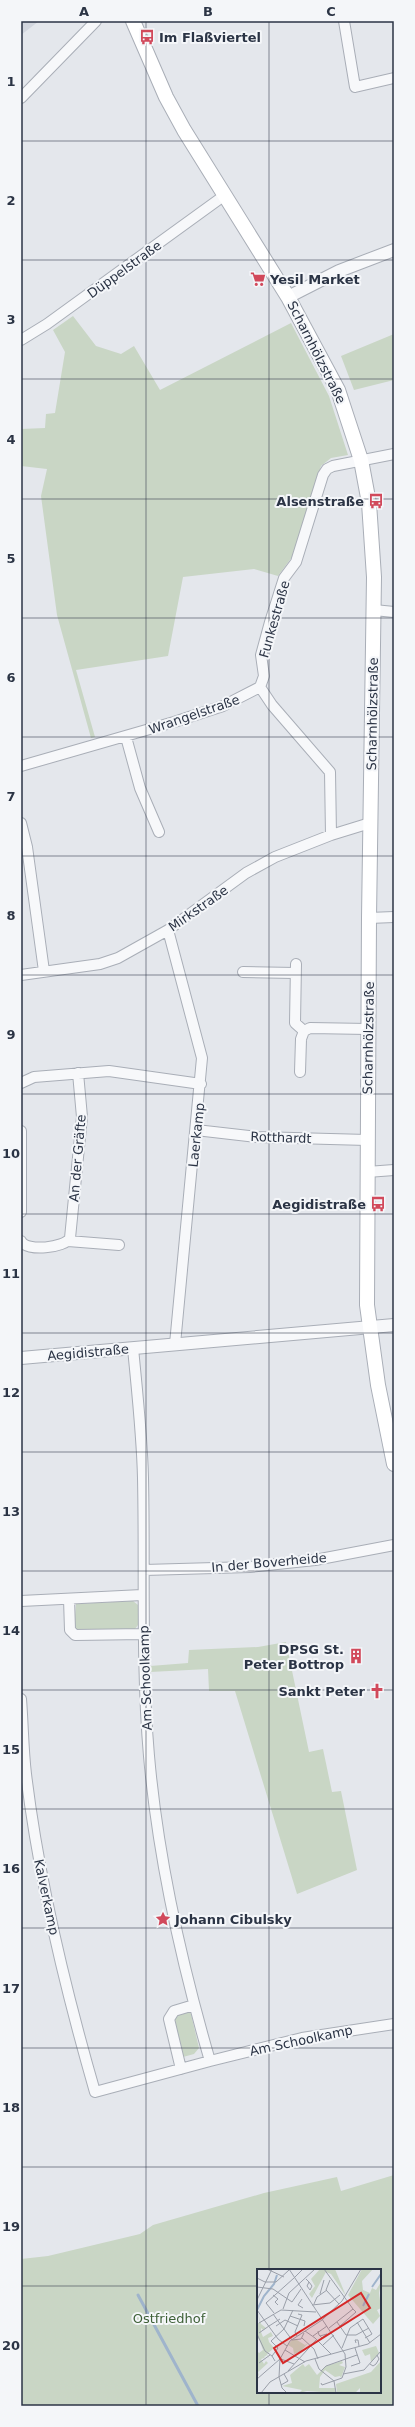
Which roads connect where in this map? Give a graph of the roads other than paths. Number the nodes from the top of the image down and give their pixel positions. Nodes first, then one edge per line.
1 (96, 21) edge
2 (133, 21) edge
3 (344, 21) edge
4 (394, 78) edge
5 (21, 98) edge
6 (225, 195) junction
7 (394, 250) edge
8 (288, 297) junction
9 (21, 340) edge
10 (394, 454) edge
11 (361, 460) junction
12 (374, 610) junction
13 (394, 612) edge
14 (260, 687) junction
15 (126, 737) junction
16 (21, 766) edge
17 (21, 823) edge
18 (370, 823) junction
19 (159, 832) dead end
20 (332, 835) junction
21 (394, 917) edge
22 (369, 918) junction
23 (168, 930) junction
24 (44, 971) junction
25 (243, 972) dead end
26 (21, 975) edge
27 (368, 1029) junction
28 (304, 1031) junction
29 (300, 1072) dead end
30 (78, 1073) junction
31 (21, 1083) edge
32 (200, 1084) junction
33 (196, 1130) junction
34 (21, 1131) edge
35 (367, 1140) junction
36 (394, 1170) edge
37 (367, 1172) junction
38 (21, 1212) edge
39 (21, 1241) edge
40 (68, 1241) junction
41 (119, 1245) dead end
42 (394, 1325) edge
43 (370, 1327) junction
44 (175, 1344) junction
45 (133, 1348) junction
46 (21, 1358) edge
47 (394, 1464) edge
48 (394, 1546) edge
49 (144, 1570) junction
50 (142, 1595) junction
51 (69, 1599) junction
52 (21, 1601) edge
53 (143, 1634) junction
54 (21, 1698) edge
55 (194, 2005) junction
56 (394, 2024) edge
57 (210, 2060) junction
58 (181, 2069) junction
59 (95, 2092) joint

1 - 5 street
2 - 6 main road, Scharnhölzstraße
3 - 4 street
6 - 8 main road, Scharnhölzstraße
6 - 9 street, Düppelstraße
7 - 8 street
8 - 11 main road, Scharnhölzstraße
10 - 11 street
11 - 12 main road, Scharnhölzstraße
11 - 14 street, Funkestraße
12 - 13 street
12 - 18 main road, Scharnhölzstraße
14 - 15 street, Wrangelstraße
14 - 20 street
15 - 16 street, Wrangelstraße
15 - 19 street
17 - 24 street
18 - 20 street, Mirkstraße
18 - 22 main road, Scharnhölzstraße
20 - 23 street, Mirkstraße
21 - 22 street
22 - 27 main road, Scharnhölzstraße
23 - 24 street, Mirkstraße
23 - 32 street, Laerkamp
24 - 26 street, Mirkstraße
25 - 28 street
27 - 28 street
27 - 35 main road, Scharnhölzstraße
28 - 29 street
30 - 31 street
30 - 32 street
30 - 40 street, An der Gräfte
32 - 33 street, Laerkamp
33 - 35 street, Rotthardt
33 - 44 street, Laerkamp
34 - 38 street
35 - 37 main road, Scharnhölzstraße
36 - 37 street
37 - 43 main road, Scharnhölzstraße
39 - 40 street
40 - 41 street
42 - 43 street, Aegidistraße
43 - 44 street, Aegidistraße
43 - 47 main road, Scharnhölzstraße
44 - 45 street, Aegidistraße
45 - 46 street, Aegidistraße
45 - 49 street, Am Schoolkamp
48 - 49 street, In der Boverheide
49 - 50 street, Am Schoolkamp
50 - 51 street
50 - 53 street, Am Schoolkamp
51 - 52 street
51 - 53 street
53 - 55 street, Am Schoolkamp
54 - 59 street, Kalverkamp
55 - 57 street, Am Schoolkamp
55 - 58 street
56 - 57 street, Am Schoolkamp
57 - 58 street, Am Schoolkamp
58 - 59 street, Am Schoolkamp

